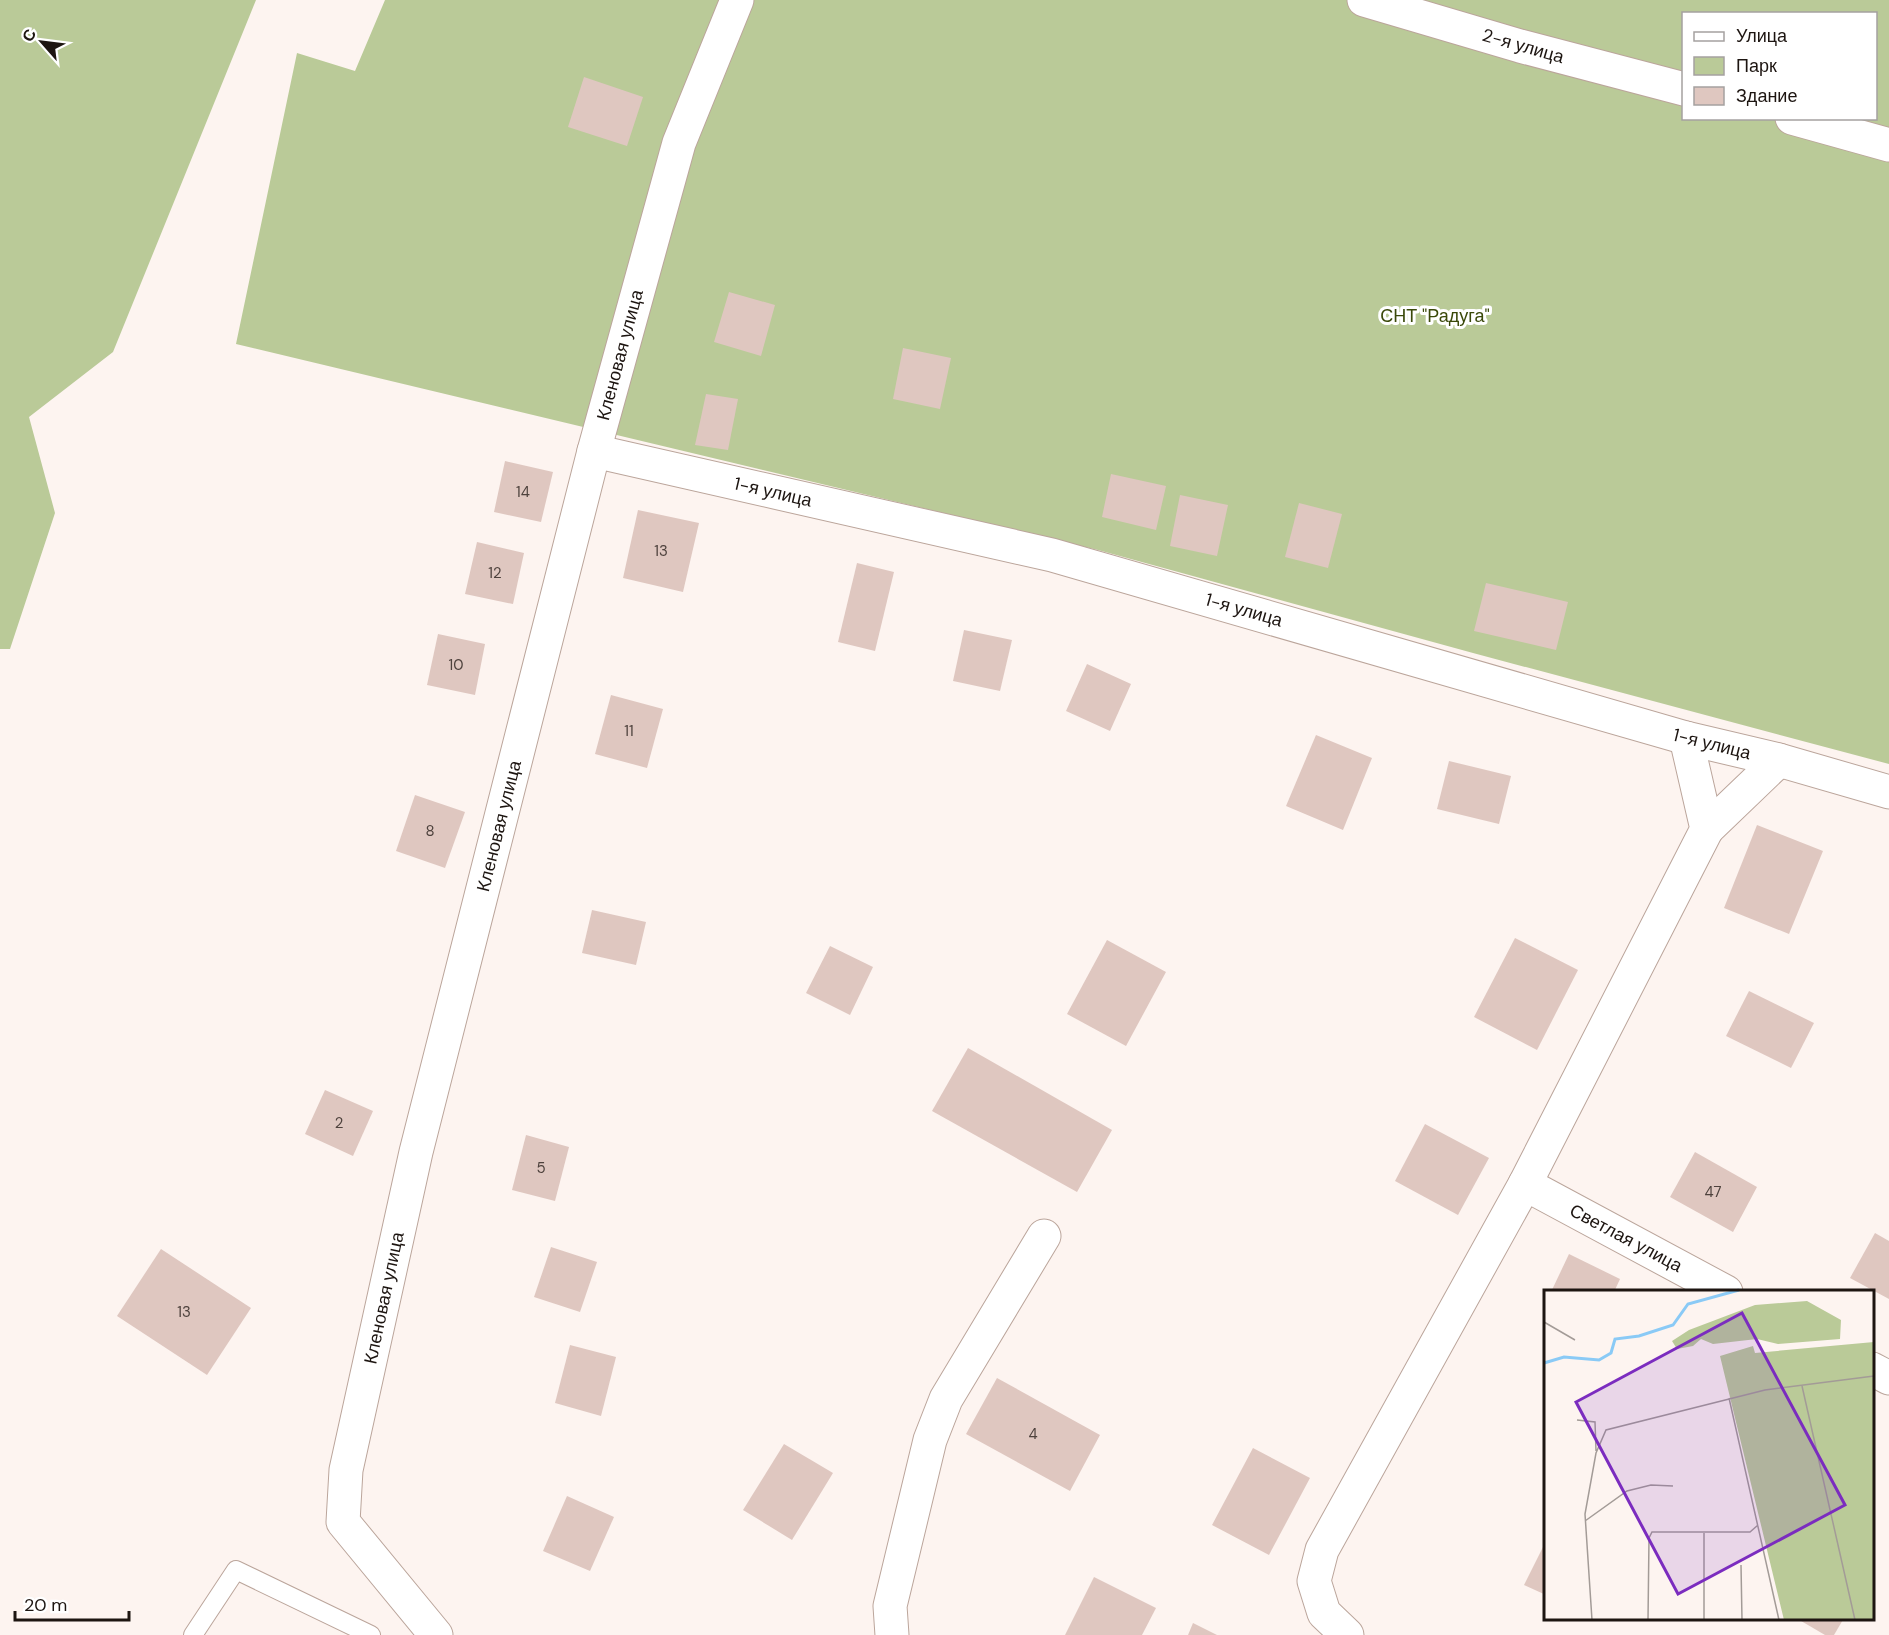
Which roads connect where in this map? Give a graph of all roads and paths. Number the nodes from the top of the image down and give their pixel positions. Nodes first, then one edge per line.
1 (737, 0) edge
2 (1364, 0) edge
3 (1682, 89) edge
4 (1799, 120) edge
5 (1889, 145) edge
6 (594, 451) junction
7 (1686, 738) junction
8 (1779, 760) junction
9 (1889, 792) edge
10 (1707, 829) junction
11 (1525, 1184) junction
12 (1044, 1236) dead end
13 (1722, 1290) edge
14 (1874, 1370) edge
15 (1889, 1378) edge
16 (1345, 1634) edge
17 (193, 1635) edge
18 (371, 1635) edge
19 (436, 1635) edge
20 (892, 1635) edge

1 - 6 street, Кленовая улица
2 - 3 street, 2-я улица
4 - 5 street
6 - 7 street, 1-я улица
6 - 19 street, Кленовая улица
7 - 8 street, 1-я улица
7 - 10 street
8 - 9 street, 1-я улица
8 - 10 street
10 - 11 street
11 - 13 street, Светлая улица
11 - 16 street
12 - 20 street
14 - 15 street
17 - 18 lane

